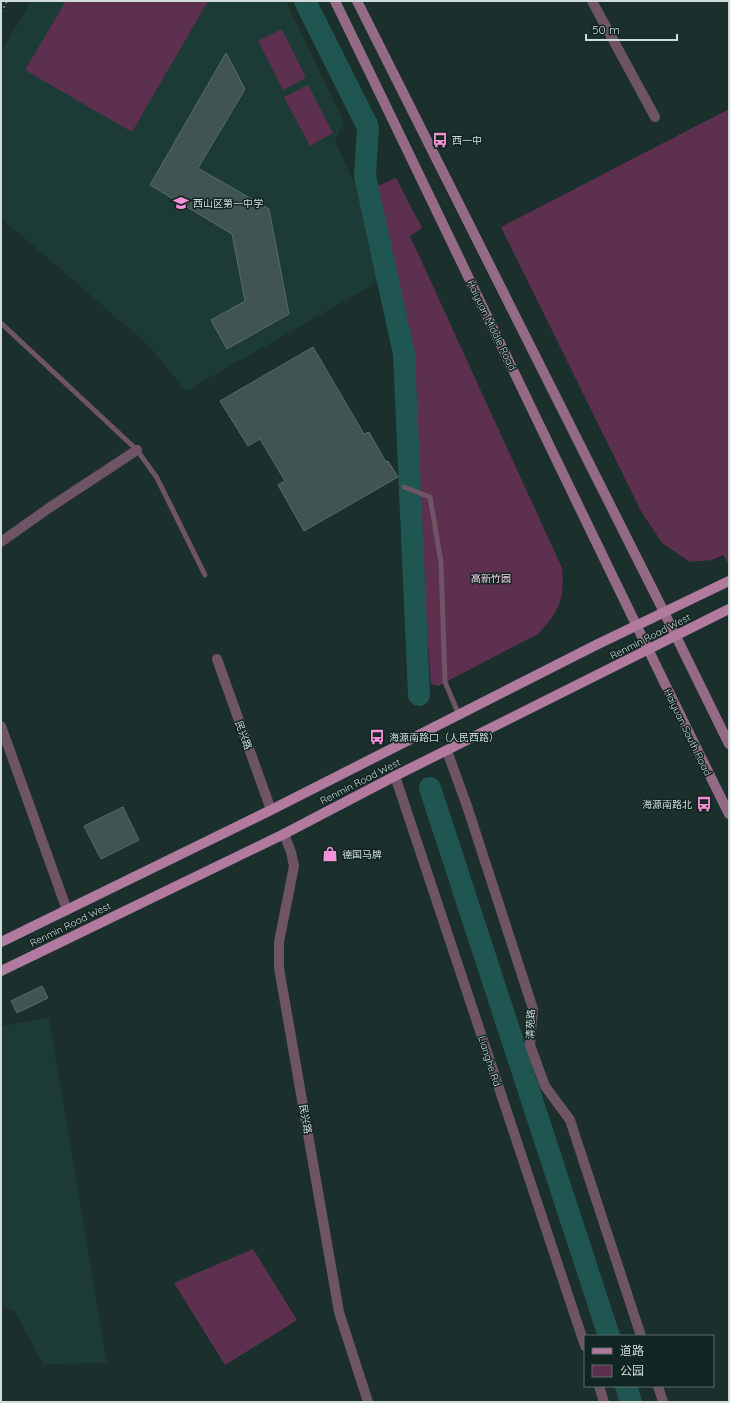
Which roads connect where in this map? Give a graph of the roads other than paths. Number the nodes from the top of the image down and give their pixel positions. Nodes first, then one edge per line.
1 (335, 1) edge
2 (357, 1) edge
3 (592, 1) edge
4 (655, 117) dead end
5 (1, 323) edge
6 (137, 450) junction
7 (404, 487) dead end
8 (1, 542) edge
9 (205, 575) dead end
10 (729, 581) edge
11 (729, 609) edge
12 (664, 612) junction
13 (636, 626) junction
14 (676, 636) junction
15 (648, 650) junction
16 (217, 660) dead end
17 (459, 715) junction
18 (1, 726) edge
19 (729, 744) edge
20 (447, 751) junction
21 (395, 776) junction
22 (271, 810) junction
23 (729, 814) edge
24 (284, 834) junction
25 (67, 910) junction
26 (1, 942) edge
27 (1, 971) edge
28 (641, 1335) edge
29 (584, 1343) edge
30 (599, 1387) edge
31 (658, 1387) edge
32 (368, 1402) edge
33 (604, 1402) edge
34 (663, 1402) edge

1 - 13 main road, Haiyuan Middle Road
2 - 12 main road
3 - 4 street
5 - 6 lane
6 - 8 street
6 - 9 lane
7 - 17 lane
10 - 12 main road, Renmin Road West
11 - 14 main road, Renmin Road West
12 - 13 main road, Renmin Road West
12 - 14 main road
13 - 15 main road, Haiyuan Middle Road
13 - 17 main road, Renmin Road West
14 - 15 main road, Renmin Road West
14 - 19 main road
15 - 20 main road, Renmin Road West
15 - 23 main road, Haiyuan South Road
16 - 22 street, 民兴路
17 - 22 main road, Renmin Road West
18 - 25 street
20 - 21 main road, Renmin Road West
20 - 28 street, 清苑路
21 - 24 main road, Renmin Road West
21 - 29 street, Lianghe Rd
22 - 25 main road, Renmin Road West
24 - 27 main road, Renmin Road West
24 - 32 street, 民兴路
25 - 26 main road, Renmin Road West
30 - 33 street
31 - 34 street

